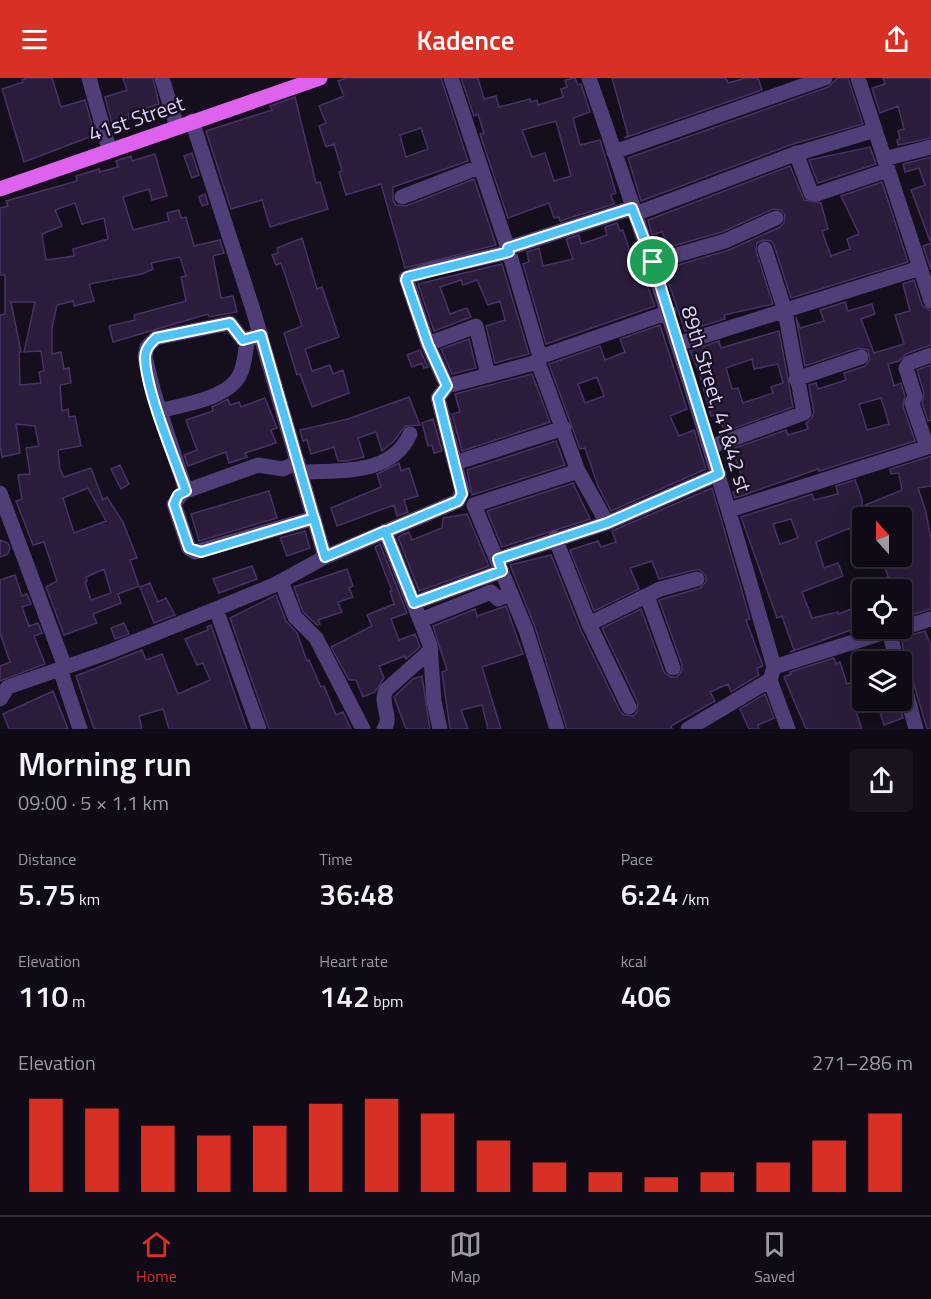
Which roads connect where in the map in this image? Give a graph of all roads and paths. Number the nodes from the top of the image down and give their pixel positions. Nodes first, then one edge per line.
1 (89, 78) edge
2 (162, 78) edge
3 (320, 78) edge
4 (451, 78) edge
5 (589, 78) edge
6 (825, 78) edge
7 (858, 78) edge
8 (192, 121) junction
9 (177, 127) junction
10 (875, 130) junction
11 (931, 147) edge
12 (109, 149) junction
13 (614, 152) junction
14 (796, 153) junction
15 (886, 164) junction
16 (479, 167) junction
17 (0, 189) edge
18 (402, 197) dead end
19 (633, 211) junction
20 (776, 218) dead end
21 (765, 249) dead end
22 (508, 250) junction
23 (653, 262) junction
24 (920, 268) junction
25 (931, 301) edge
26 (785, 310) junction
27 (669, 312) junction
28 (255, 338) junction
29 (428, 344) junction
30 (678, 344) junction
31 (931, 355) edge
32 (861, 357) dead end
33 (539, 360) junction
34 (488, 375) junction
35 (796, 379) junction
36 (447, 386) junction
37 (159, 411) junction
38 (564, 428) junction
39 (410, 434) dead end
40 (710, 447) junction
41 (929, 447) edge
42 (455, 463) junction
43 (300, 467) junction
44 (578, 471) junction
45 (719, 474) junction
46 (186, 491) junction
47 (0, 493) edge
48 (462, 494) junction
49 (474, 505) junction
50 (729, 510) junction
51 (314, 518) junction
52 (607, 523) junction
53 (385, 531) junction
54 (555, 538) junction
55 (325, 557) junction
56 (500, 565) junction
57 (697, 579) dead end
58 (281, 581) junction
59 (511, 593) junction
60 (647, 596) junction
61 (414, 603) junction
62 (216, 609) junction
63 (931, 619) edge
64 (421, 620) junction
65 (589, 624) junction
66 (912, 624) edge
67 (868, 639) edge
68 (431, 650) junction
69 (62, 668) junction
70 (673, 668) dead end
71 (772, 674) junction
72 (0, 699) edge
73 (629, 707) dead end
74 (911, 711) edge
75 (80, 729) edge
76 (259, 729) edge
77 (363, 729) edge
78 (384, 729) edge
79 (440, 729) edge
80 (557, 729) edge
81 (688, 729) edge
82 (788, 729) edge
83 (916, 729) edge

1 - 12 street
2 - 9 street
3 - 8 main road, 41st Street
4 - 16 street
5 - 13 street, 89th Street, 41&42 st
6 - 13 street
7 - 10 street
8 - 9 main road, 41st Street
8 - 28 street
9 - 12 main road, 41st Street
10 - 14 street
10 - 15 street
11 - 15 street
12 - 17 main road, 41st Street
13 - 19 street, 89th Street, 41&42 st
14 - 15 street
14 - 19 street
15 - 24 street
16 - 18 street
16 - 22 street
19 - 22 street
19 - 23 street, 89th Street, 41&42 st
20 - 23 street
21 - 26 street
22 - 29 street
22 - 33 street
23 - 27 street, 89th Street, 41&42 st
24 - 25 street
24 - 26 street
26 - 30 street
26 - 35 street
27 - 30 street, 89th Street, 41&42 st
27 - 33 street
28 - 37 street
28 - 37 street
28 - 43 street
29 - 34 street
29 - 36 street
30 - 40 street, 89th Street, 41&42 st
31 - 41 street
32 - 35 street
33 - 34 street
33 - 38 street
34 - 36 street
35 - 40 street
36 - 42 street
37 - 46 street
38 - 42 street
38 - 44 street
39 - 43 street
40 - 45 street, 89th Street, 41&42 st
41 - 50 street
42 - 48 street
43 - 46 street
43 - 51 street
44 - 49 street
44 - 52 street
45 - 50 street, 89th Street, 41&42 st
45 - 52 street
46 - 51 street
47 - 69 street
48 - 49 street
48 - 53 street
49 - 56 street
50 - 71 street, 89th Street, 41&42 st
51 - 55 street
52 - 54 street
53 - 55 street
53 - 61 street
54 - 56 street
54 - 65 street
55 - 58 street
56 - 59 street
56 - 61 street
57 - 60 street
58 - 62 street
58 - 77 street
59 - 64 street
59 - 80 street
60 - 65 street
60 - 70 street
61 - 64 street
62 - 69 street
62 - 76 street
63 - 66 street
64 - 68 street
65 - 73 street
67 - 71 street
68 - 78 street
68 - 79 street
69 - 72 street
69 - 75 street
71 - 81 street
71 - 82 street, 89th Street, 41&42 st
74 - 83 street

